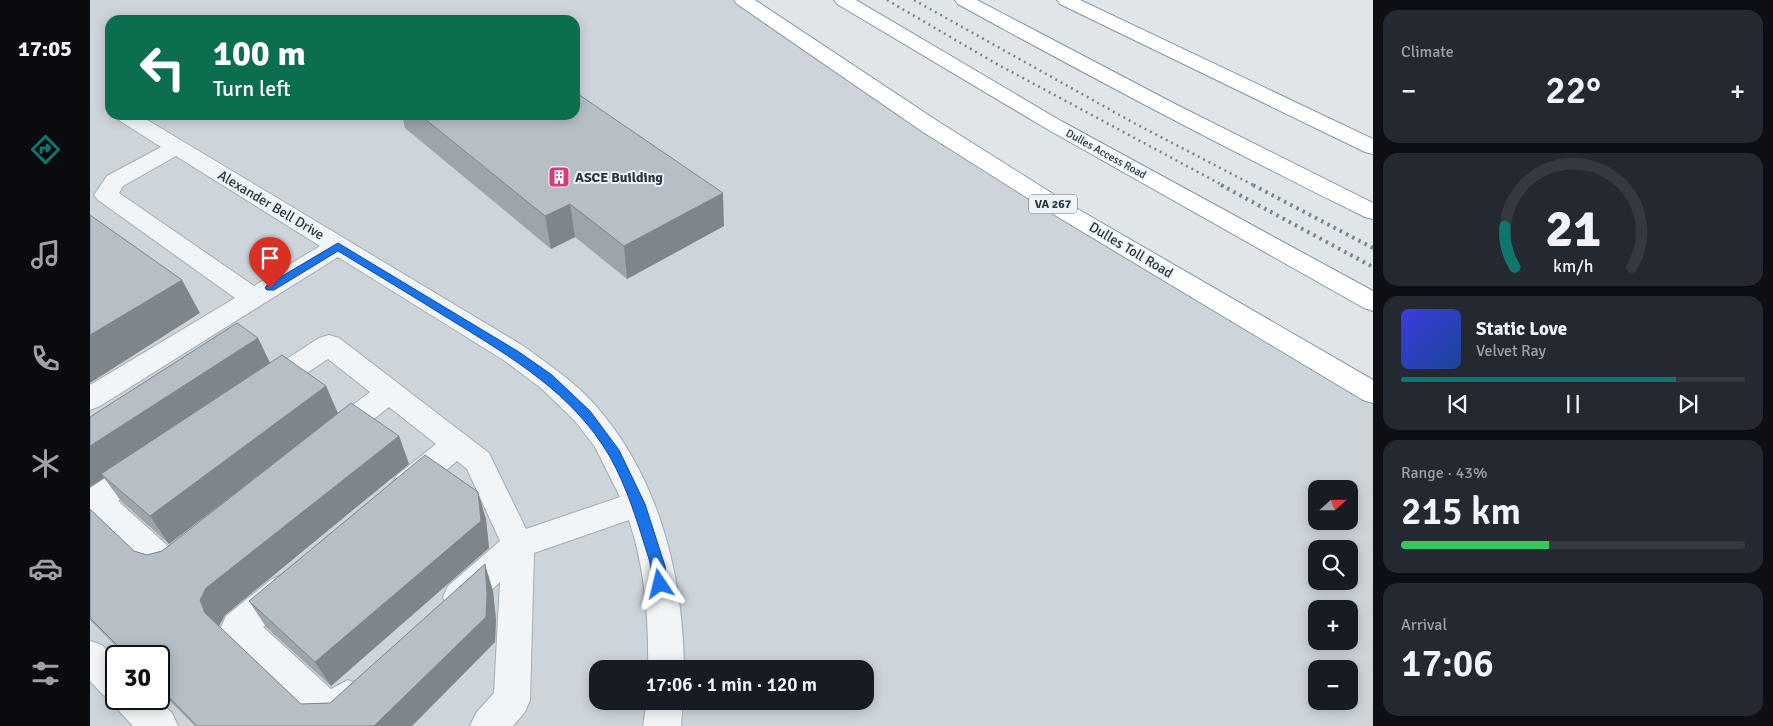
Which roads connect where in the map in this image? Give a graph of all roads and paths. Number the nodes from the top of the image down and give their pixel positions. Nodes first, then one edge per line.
1 (743, 0) edge
2 (843, 0) edge
3 (964, 0) edge
4 (1066, 0) edge
5 (132, 120) edge
6 (1373, 146) edge
7 (177, 147) junction
8 (1373, 212) edge
9 (338, 246) junction
10 (253, 298) junction
11 (1373, 302) edge
12 (389, 392) junction
13 (1373, 393) edge
14 (90, 399) edge
15 (246, 400) edge
16 (456, 445) junction
17 (313, 452) edge
18 (162, 456) edge
19 (639, 504) junction
20 (381, 508) edge
21 (206, 536) edge
22 (518, 545) junction
23 (306, 570) edge
24 (439, 616) edge
25 (90, 657) edge
26 (667, 660) edge
27 (105, 672) edge
28 (367, 681) edge
29 (143, 710) edge
30 (664, 710) edge
31 (159, 726) edge
32 (489, 726) edge
33 (662, 726) edge

1 - 13 highway, Dulles Toll Road / VA 267
2 - 11 highway, Dulles Access Road
3 - 8 highway
4 - 6 highway
5 - 7 street, Alexander Bell Drive
7 - 9 street, Alexander Bell Drive
7 - 10 street
9 - 10 street
9 - 19 street, Alexander Bell Drive
10 - 14 street
12 - 15 street
12 - 16 street
12 - 17 street
16 - 20 street
16 - 22 street
18 - 21 street
19 - 22 street
19 - 26 street, Alexander Bell Drive
22 - 24 street
22 - 32 street
23 - 28 street
25 - 27 street
29 - 31 street
30 - 33 street

